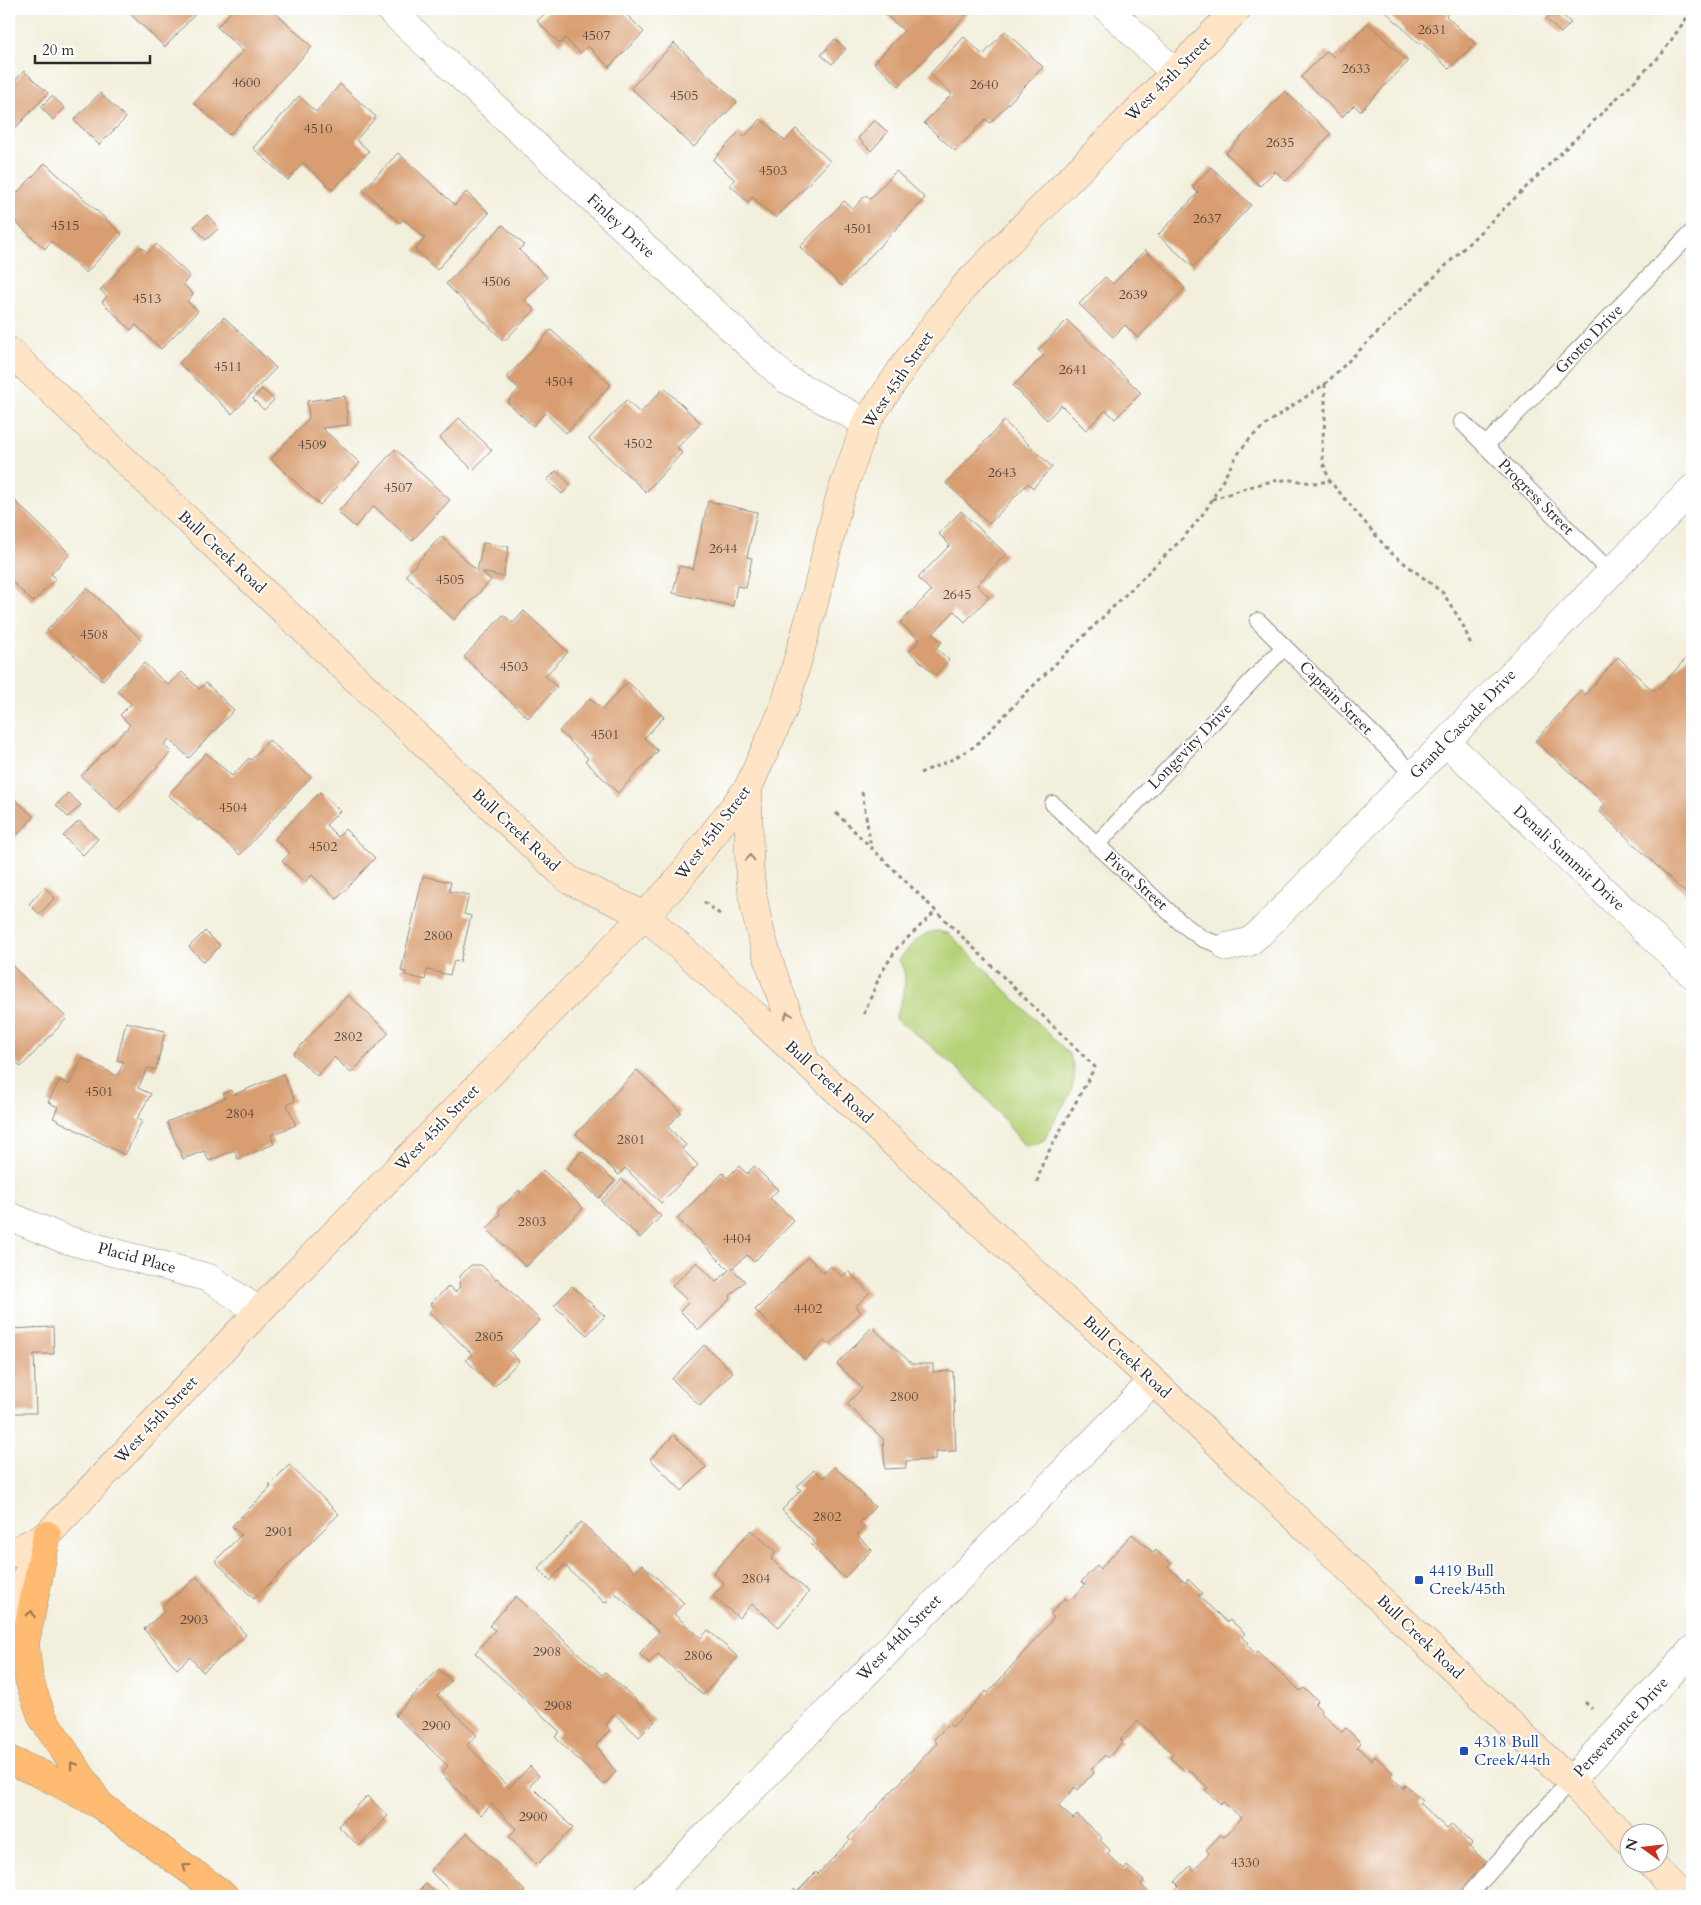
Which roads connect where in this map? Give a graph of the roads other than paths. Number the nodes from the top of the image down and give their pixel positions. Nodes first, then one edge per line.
1 (389, 9) edge
2 (1108, 9) edge
3 (1237, 9) edge
4 (1174, 72) junction
5 (1692, 232) edge
6 (9, 351) edge
7 (1462, 422) dead end
8 (866, 424) junction
9 (1485, 446) junction
10 (1692, 489) edge
11 (1610, 572) junction
12 (1258, 622) dead end
13 (1284, 648) junction
14 (1446, 742) junction
15 (1414, 775) junction
16 (748, 788) junction
17 (1053, 804) dead end
18 (1096, 845) junction
19 (644, 915) junction
20 (1226, 947) joint
21 (1692, 974) edge
22 (806, 1061) junction
23 (9, 1216) edge
24 (259, 1311) junction
25 (1153, 1381) junction
26 (47, 1535) junction
27 (9, 1554) edge
28 (9, 1611) edge
29 (1692, 1650) edge
30 (9, 1760) edge
31 (1570, 1782) junction
32 (100, 1804) junction
33 (1618, 1832) edge
34 (1659, 1872) edge
35 (226, 1896) edge
36 (647, 1896) edge
37 (1468, 1896) edge
38 (1682, 1896) edge

1 - 8 street, Finley Drive
2 - 4 street
3 - 4 main road, West 45th Street
4 - 8 main road, West 45th Street
5 - 9 lane, Grotto Drive
6 - 19 main road, Bull Creek Road
7 - 9 lane, Progress Street
8 - 16 main road, West 45th Street
9 - 11 lane, Progress Street
10 - 11 street, Grand Cascade Drive
11 - 14 street, Grand Cascade Drive
12 - 13 lane, Captain Street
13 - 15 lane, Captain Street
13 - 18 lane, Longevity Drive
14 - 15 street, Grand Cascade Drive
14 - 21 street, Denali Summit Drive
15 - 20 street, Grand Cascade Drive
16 - 19 main road, West 45th Street
22 -> 16 main road
17 - 18 lane, Pivot Street
18 - 20 lane, Pivot Street
19 - 22 main road, Bull Creek Road
19 - 24 main road, West 45th Street
22 - 25 main road, Bull Creek Road
23 - 24 street, Placid Place
24 - 26 main road, West 45th Street
25 - 31 main road, Bull Creek Road
25 - 36 street, West 44th Street
26 - 27 main road, West 45th Street
26 - 28 main road, West 45th Street
32 -> 26 highway
29 - 31 street, Perseverance Drive
30 - 32 highway
31 - 33 main road, Bull Creek Road
31 - 37 lane
35 -> 32 highway
34 - 38 main road

